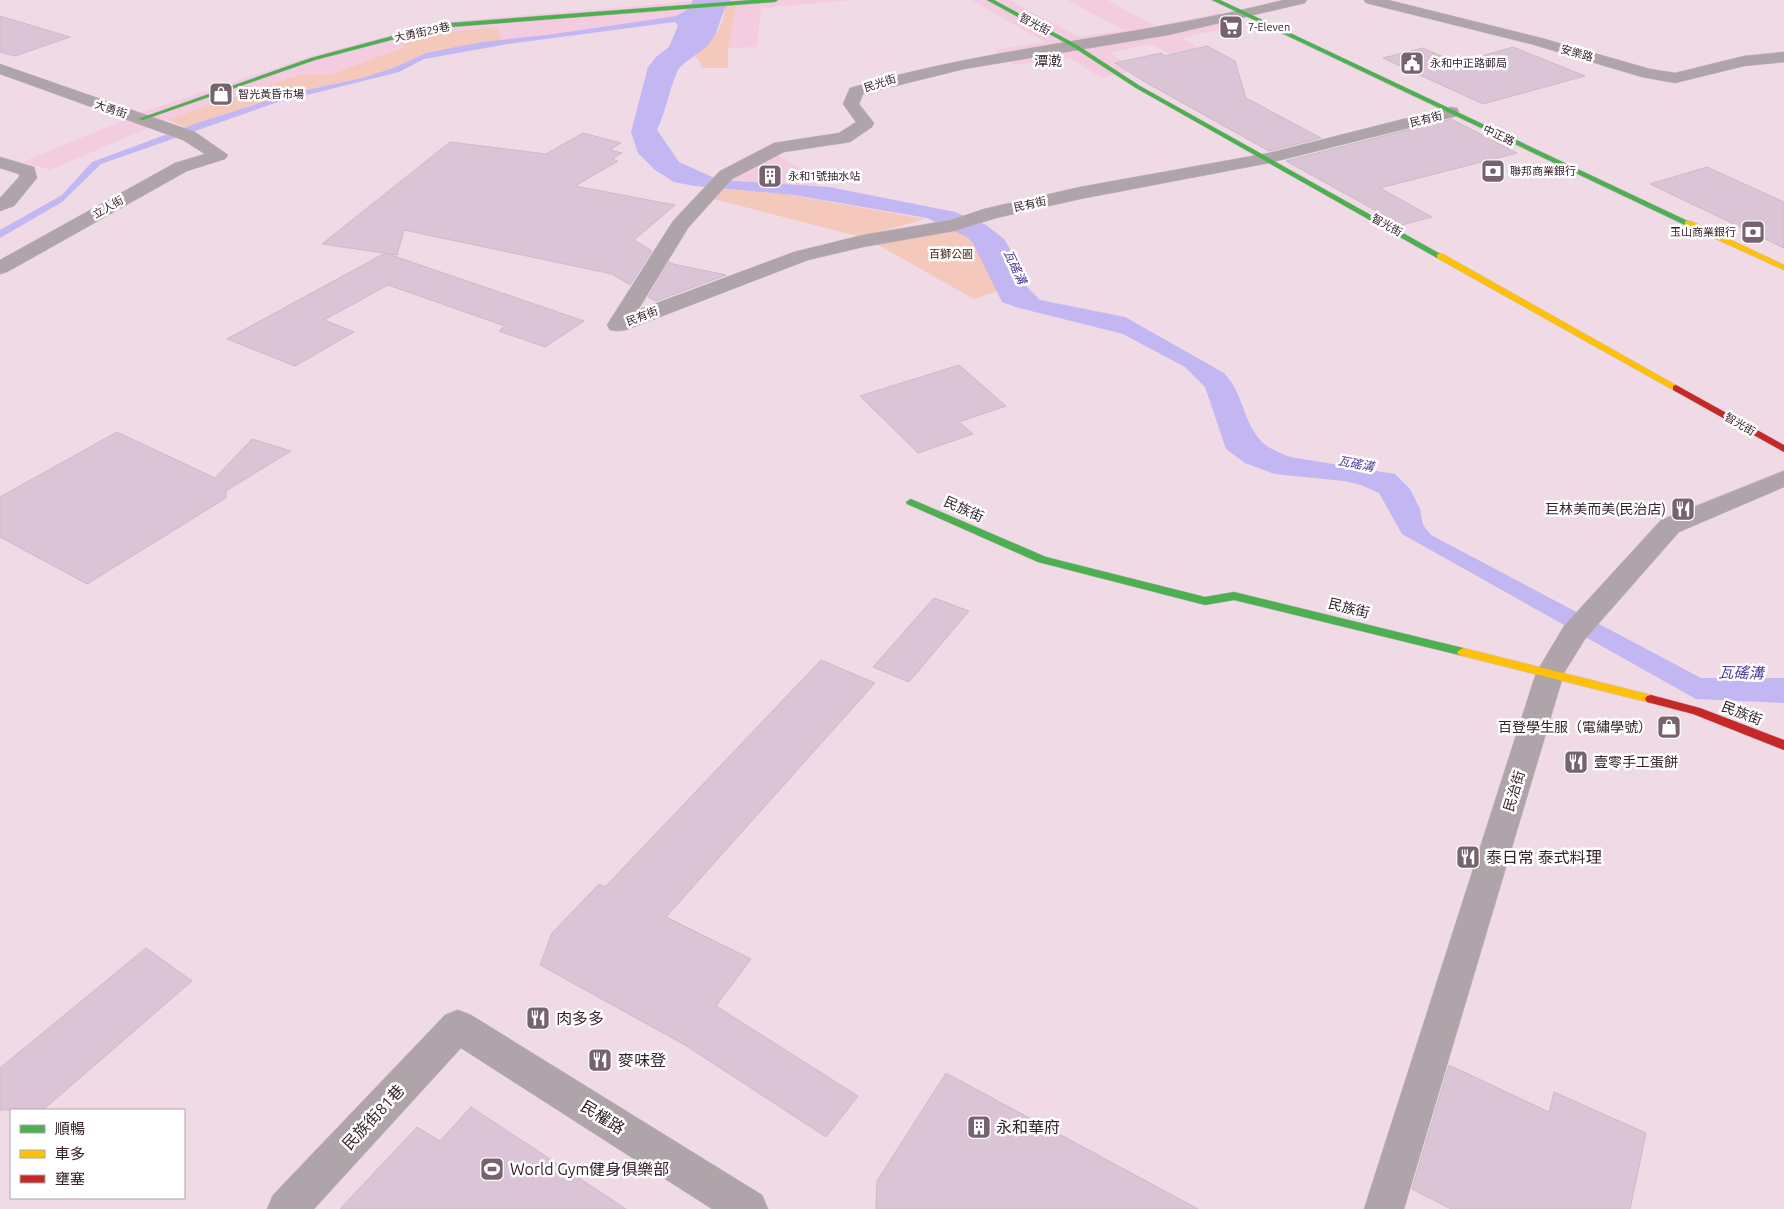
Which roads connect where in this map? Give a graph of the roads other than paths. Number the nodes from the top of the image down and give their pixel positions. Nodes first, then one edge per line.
1 (775, 0) edge
2 (990, 0) edge
3 (1215, 0) edge
4 (1300, 0) edge
5 (1371, 0) edge
6 (1246, 14) junction
7 (1075, 46) junction
8 (1784, 57) edge
9 (0, 69) edge
10 (1451, 112) junction
11 (141, 119) junction
12 (219, 155) joint
13 (1269, 158) junction
14 (0, 162) edge
15 (0, 205) edge
16 (0, 268) edge
17 (1784, 268) edge
18 (618, 325) joint
19 (1784, 449) edge
20 (1784, 478) edge
21 (911, 502) dead end
22 (1550, 673) junction
23 (1784, 745) edge
24 (458, 1026) joint
25 (287, 1209) edge
26 (748, 1209) edge
27 (1384, 1209) edge

1 - 11 street, 大勇街29巷
2 - 7 street, 智光街
3 - 6 street, 中正路
4 - 6 street, 民光街
5 - 8 street, 安樂路
6 - 7 street, 民光街
6 - 10 street, 中正路
7 - 13 street, 智光街
7 - 18 street, 民光街
9 - 11 street, 大勇街
10 - 13 street, 民有街
10 - 17 street, 中正路
11 - 12 street, 大勇街
12 - 16 street, 立人街
13 - 18 street, 民有街
13 - 19 street, 智光街
14 - 15 street
20 - 22 street, 民治街
21 - 22 street, 民族街
22 - 23 street, 民族街
22 - 27 street, 民治街
24 - 25 street, 民族街81巷
24 - 26 street, 民權路

